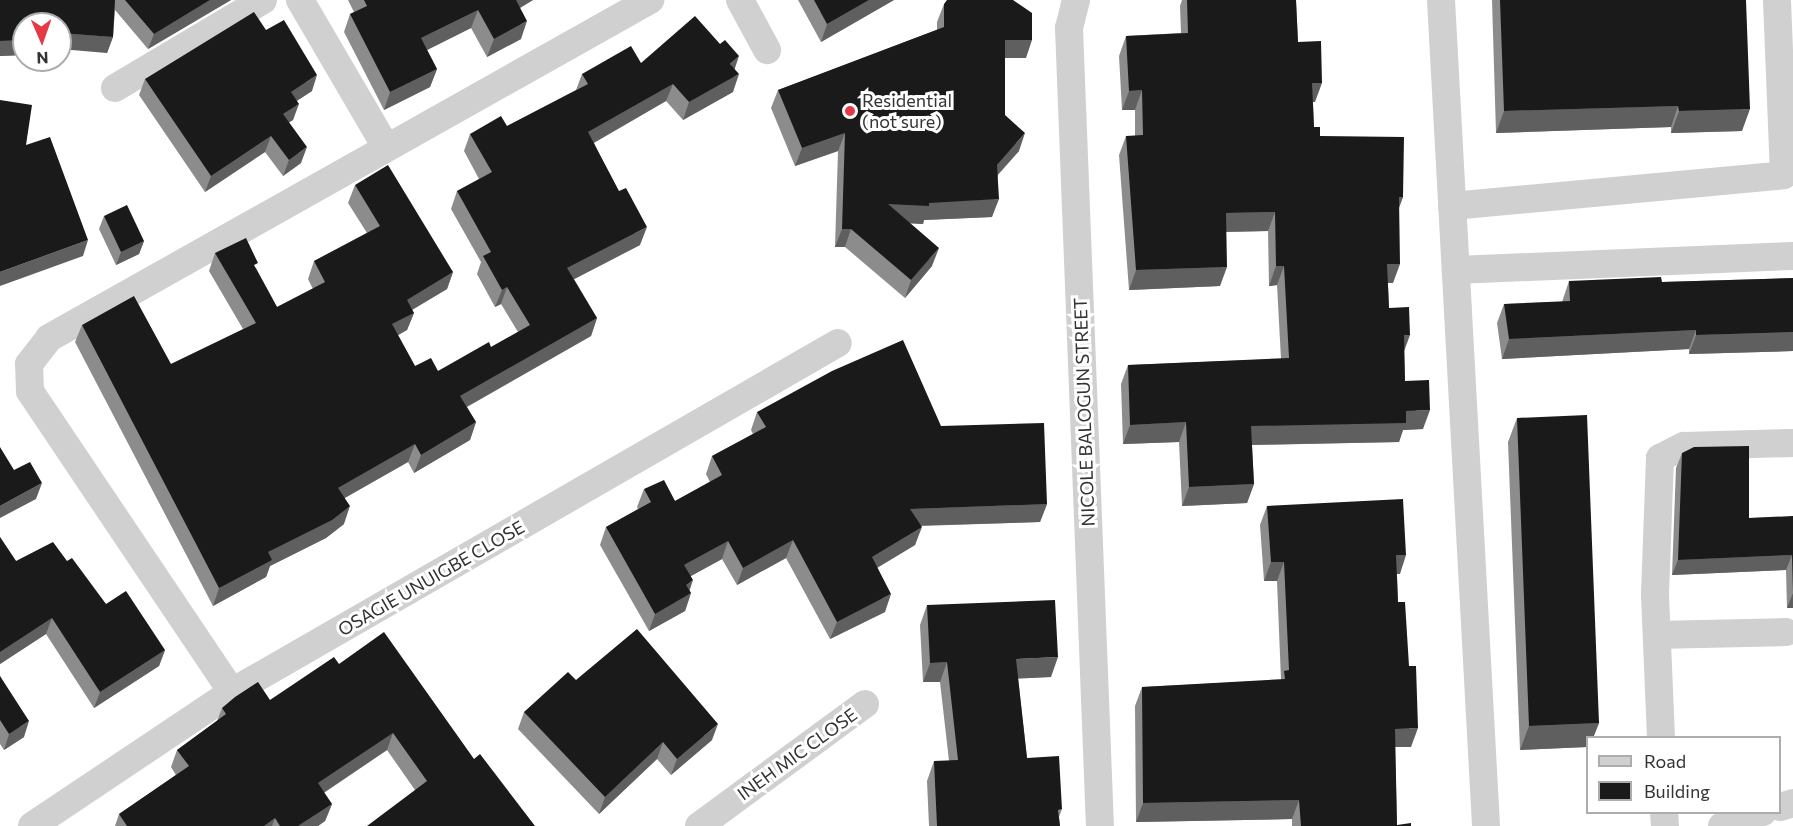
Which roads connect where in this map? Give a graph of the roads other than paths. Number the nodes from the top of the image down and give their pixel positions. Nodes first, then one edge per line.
1 (263, 0) edge
2 (300, 0) edge
3 (650, 0) edge
4 (740, 0) edge
5 (1076, 0) edge
6 (1441, 0) edge
7 (1778, 0) edge
8 (767, 50) dead end
9 (115, 88) dead end
10 (386, 147) junction
11 (1452, 206) junction
12 (1793, 256) edge
13 (1456, 270) junction
14 (838, 343) dead end
15 (1793, 443) edge
16 (1786, 632) dead end
17 (1657, 635) junction
18 (232, 692) junction
19 (865, 704) dead end
20 (1661, 736) edge
21 (1759, 814) edge
22 (32, 826) edge
23 (699, 826) edge
24 (1100, 826) edge
25 (1485, 826) edge
26 (1722, 826) edge

1 - 9 street
2 - 10 street
3 - 10 street
4 - 8 street
5 - 24 street, NICOLE BALOGUN STREET
6 - 11 street
7 - 11 street
10 - 18 street
11 - 13 street
12 - 13 street
13 - 25 street
14 - 18 street, OSAGIE UNUIGBE CLOSE
15 - 17 street
16 - 17 street
17 - 20 street
18 - 22 street, OSAGIE UNUIGBE CLOSE
19 - 23 street, INEH MIC CLOSE
21 - 26 street

